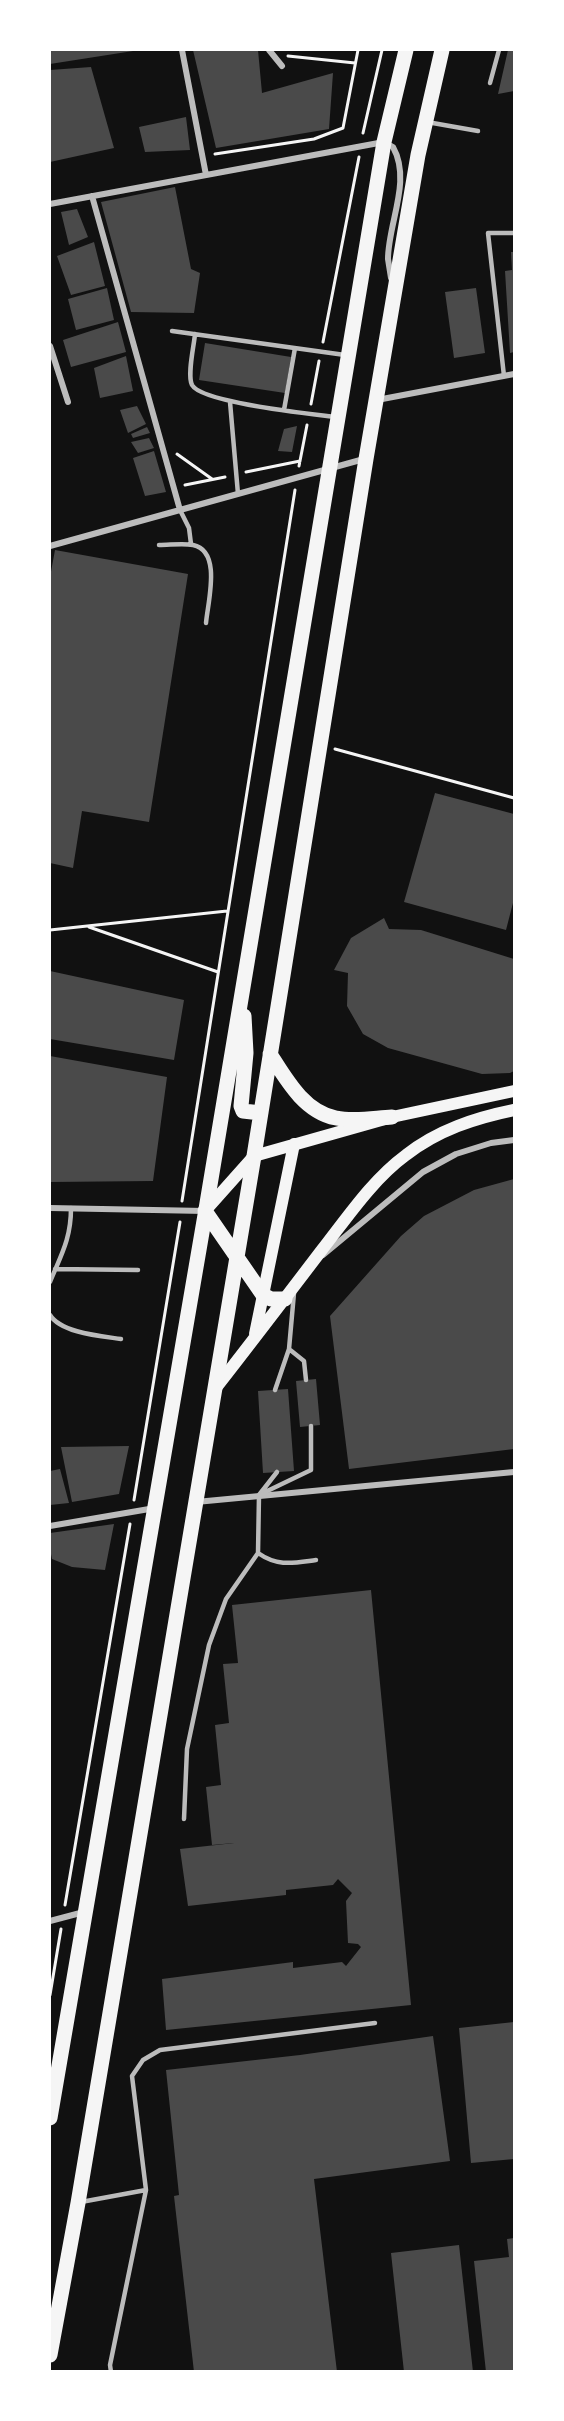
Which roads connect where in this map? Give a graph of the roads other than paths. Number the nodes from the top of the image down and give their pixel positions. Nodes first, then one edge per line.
1 (182, 50) edge
2 (405, 50) edge
3 (442, 50) edge
4 (499, 50) edge
5 (271, 52) edge
6 (282, 66) dead end
7 (490, 83) dead end
8 (425, 121) junction
9 (478, 131) dead end
10 (384, 142) junction
11 (206, 175) junction
12 (92, 196) junction
13 (50, 204) edge
14 (514, 233) edge
15 (394, 297) junction
16 (172, 331) dead end
17 (195, 334) junction
18 (50, 346) edge
19 (295, 348) junction
20 (348, 356) junction
21 (514, 374) edge
22 (504, 376) junction
23 (376, 400) junction
24 (68, 402) dead end
25 (230, 402) junction
26 (284, 410) junction
27 (337, 417) junction
28 (366, 459) junction
29 (328, 469) junction
30 (238, 494) junction
31 (180, 510) junction
32 (191, 544) junction
33 (159, 545) dead end
34 (50, 546) edge
35 (206, 623) dead end
36 (243, 987) junction
37 (270, 1054) junction
38 (514, 1091) edge
39 (514, 1110) edge
40 (261, 1113) junction
41 (392, 1117) junction
42 (514, 1140) edge
43 (294, 1144) junction
44 (254, 1156) junction
45 (50, 1208) edge
46 (71, 1209) junction
47 (205, 1210) junction
48 (237, 1256) junction
49 (309, 1267) junction
50 (55, 1269) junction
51 (138, 1270) dead end
52 (50, 1282) edge
53 (295, 1285) junction
54 (263, 1295) junction
55 (285, 1299) junction
56 (50, 1315) edge
57 (254, 1338) junction
58 (121, 1339) dead end
59 (289, 1349) junction
60 (306, 1380) dead end
61 (275, 1390) dead end
62 (213, 1392) junction
63 (311, 1426) dead end
64 (277, 1472) dead end
65 (514, 1472) edge
66 (259, 1495) junction
67 (195, 1502) junction
68 (155, 1508) junction
69 (50, 1527) edge
70 (258, 1552) junction
71 (316, 1560) dead end
72 (183, 1819) dead end
73 (86, 1912) junction
74 (50, 1921) edge
75 (375, 2023) dead end
76 (50, 2118) edge
77 (146, 2190) junction
78 (78, 2203) junction
79 (50, 2355) edge
80 (111, 2372) edge

1 - 11 street
2 - 10 main road
3 - 8 main road
4 - 7 lane
5 - 6 street
8 - 9 lane
8 - 15 main road
10 - 11 street
10 - 15 street
10 - 20 main road
11 - 12 street
12 - 13 street
12 - 31 street
14 - 22 lane
15 - 23 main road
16 - 17 lane
17 - 19 lane
17 - 25 lane
18 - 24 street
19 - 20 lane
19 - 26 lane
20 - 27 main road
21 - 22 street
22 - 23 street
23 - 28 main road
25 - 26 lane
25 - 30 lane
26 - 27 lane
27 - 29 main road
28 - 29 street
28 - 37 main road
29 - 30 street
29 - 36 main road
30 - 31 street
31 - 32 lane
31 - 34 street
32 - 33 lane
32 - 35 lane
36 - 40 main road
36 - 47 main road
37 - 40 main road
37 - 41 main road
38 - 41 main road
39 - 49 main road
40 - 44 main road
41 - 43 main road
42 - 49 street
43 - 44 main road
43 - 54 main road
44 - 47 main road
44 - 48 main road
45 - 46 street
46 - 47 street
46 - 50 lane
47 - 48 main road
47 - 68 main road
48 - 54 main road
48 - 62 main road
49 - 53 main road
50 - 51 lane
50 - 52 lane
53 - 55 main road
53 - 59 lane
54 - 55 main road
54 - 57 main road
55 - 57 main road
56 - 58 lane
57 - 62 main road
59 - 60 lane
59 - 61 lane
62 - 67 main road
63 - 66 lane
64 - 66 lane
65 - 66 street
66 - 67 street
66 - 70 lane
67 - 78 main road
68 - 69 street
68 - 73 main road
70 - 71 lane
70 - 72 lane
73 - 74 street
73 - 76 main road
75 - 77 lane
77 - 78 lane
77 - 80 lane
78 - 79 main road

